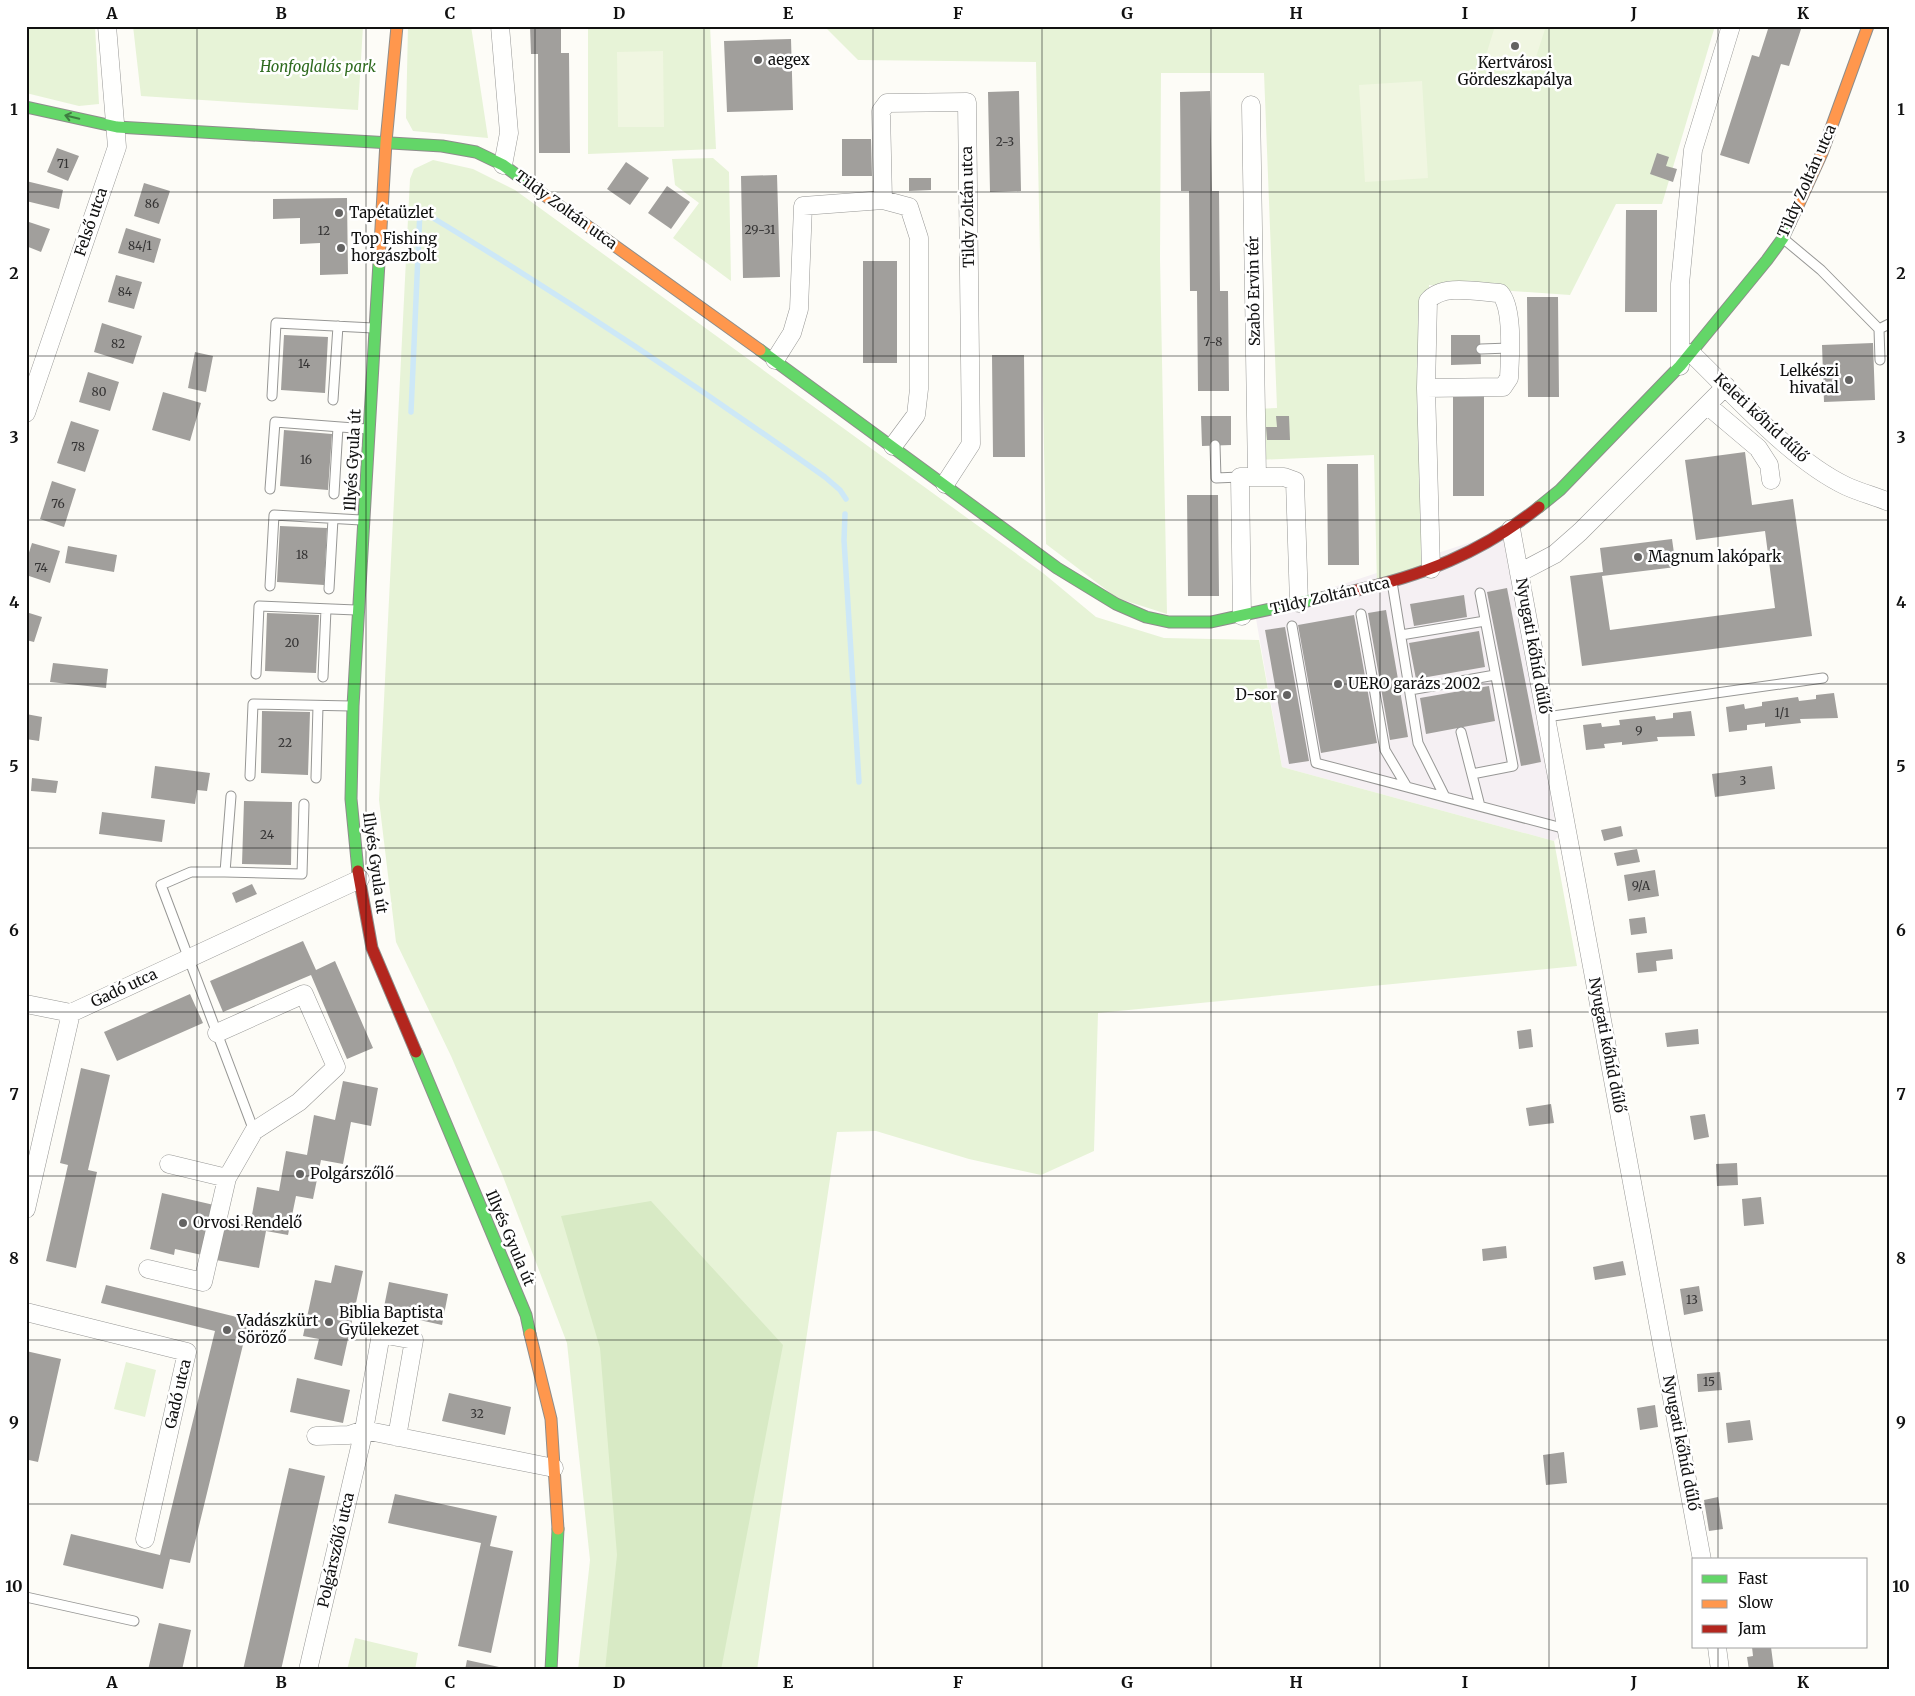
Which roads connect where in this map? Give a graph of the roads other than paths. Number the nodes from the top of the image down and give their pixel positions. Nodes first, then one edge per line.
1 (107, 26) edge
2 (397, 26) edge
3 (500, 26) edge
4 (1731, 26) edge
5 (1868, 26) edge
6 (1251, 105) dead end
7 (26, 107) edge
8 (117, 127) junction
9 (386, 142) junction
10 (503, 164) junction
11 (883, 200) junction
12 (1783, 238) junction
13 (1889, 324) edge
14 (338, 326) junction
15 (376, 328) junction
16 (1879, 329) junction
17 (1509, 348) junction
18 (1481, 349) dead end
19 (775, 360) junction
20 (1686, 360) junction
21 (1880, 360) dead end
22 (1726, 386) junction
23 (1426, 388) junction
24 (272, 396) dead end
25 (333, 400) dead end
26 (1707, 406) junction
27 (26, 413) edge
28 (338, 427) junction
29 (370, 429) junction
30 (1215, 445) dead end
31 (893, 446) junction
32 (1248, 477) junction
33 (1771, 480) dead end
34 (945, 484) junction
35 (270, 489) dead end
36 (334, 494) dead end
37 (1889, 502) edge
38 (333, 519) junction
39 (364, 520) junction
40 (1511, 529) junction
41 (1431, 569) junction
42 (1519, 573) junction
43 (1392, 582) junction
44 (270, 586) dead end
45 (329, 589) dead end
46 (1480, 593) dead end
47 (1299, 603) junction
48 (326, 609) junction
49 (359, 610) junction
50 (1361, 614) dead end
51 (1242, 616) junction
52 (1485, 620) junction
53 (1292, 626) dead end
54 (1400, 634) junction
55 (256, 674) dead end
56 (1495, 675) junction
57 (324, 677) dead end
58 (1823, 678) dead end
59 (1410, 690) junction
60 (318, 706) junction
61 (354, 706) junction
62 (1546, 717) junction
63 (1462, 732) dead end
64 (1472, 774) junction
65 (250, 776) dead end
66 (316, 778) dead end
67 (1406, 787) junction
68 (231, 796) dead end
69 (1446, 797) junction
70 (304, 804) dead end
71 (1480, 806) junction
72 (1566, 829) junction
73 (226, 872) junction
74 (360, 879) junction
75 (188, 957) junction
76 (26, 1004) edge
77 (71, 1012) junction
78 (217, 1033) junction
79 (254, 1131) junction
80 (170, 1164) dead end
81 (228, 1178) junction
82 (26, 1208) edge
83 (148, 1269) dead end
84 (26, 1312) edge
85 (364, 1430) junction
86 (316, 1436) dead end
87 (397, 1437) junction
88 (554, 1468) junction
89 (145, 1538) dead end
90 (1702, 1558) edge
91 (26, 1597) edge
92 (134, 1620) dead end
93 (1717, 1648) edge
94 (308, 1670) edge
95 (551, 1670) edge
96 (1720, 1670) edge

1 - 8 street, Felső utca
2 - 9 street, Illyés Gyula út
3 - 10 street, Tildy Zoltán utca
4 - 20 street
5 - 12 street, Tildy Zoltán utca
6 - 32 street, Szabó Ervin tér
8 -> 7 street, Tildy Zoltán utca
8 - 9 street, Tildy Zoltán utca
8 - 27 street, Felső utca
9 - 10 street, Tildy Zoltán utca
9 - 15 street, Illyés Gyula út
10 - 19 street, Tildy Zoltán utca
11 - 19 street
11 - 31 street
11 - 34 street, Tildy Zoltán utca
12 - 16 lane
12 - 20 street, Tildy Zoltán utca
13 - 16 lane
14 - 15 lane
14 - 24 lane
14 - 25 lane
15 - 29 street, Illyés Gyula út
16 - 21 lane
17 - 18 lane
17 - 23 street
17 - 23 street
19 - 31 street, Tildy Zoltán utca
20 - 22 street, Keleti kőhíd dűlő
20 - 40 street, Tildy Zoltán utca
22 - 26 street
22 - 37 street, Keleti kőhíd dűlő
23 - 41 street
26 - 33 street
26 - 42 street
28 - 29 lane
28 - 35 lane
28 - 36 lane
29 - 39 street, Illyés Gyula út
30 - 32 lane
31 - 34 street, Tildy Zoltán utca
32 - 47 street
32 - 51 street, Szabó Ervin tér
34 - 51 street, Tildy Zoltán utca
38 - 39 lane
38 - 44 lane
38 - 45 lane
39 - 49 street, Illyés Gyula út
40 - 41 street, Tildy Zoltán utca
40 - 42 street, Nyugati kőhíd dűlő
41 - 43 street, Tildy Zoltán utca
42 - 62 street, Nyugati kőhíd dűlő
43 - 47 street, Tildy Zoltán utca
43 - 54 lane
46 - 52 lane
47 - 51 street, Tildy Zoltán utca
48 - 49 lane
48 - 55 lane
48 - 57 lane
49 - 61 street, Illyés Gyula út
50 - 67 lane
52 - 54 lane
52 - 56 lane
53 - 67 lane
54 - 59 lane
56 - 59 lane
56 - 64 lane
58 - 62 lane
59 - 69 lane
60 - 61 lane
60 - 65 lane
60 - 66 lane
61 - 74 street, Illyés Gyula út
62 - 72 street, Nyugati kőhíd dűlő
63 - 64 lane
64 - 71 lane
67 - 69 lane
68 - 73 lane
69 - 71 lane
70 - 73 lane
71 - 72 lane
72 - 90 street, Nyugati kőhíd dűlő
73 - 75 lane
74 - 75 street, Gadó utca
74 - 88 street, Illyés Gyula út
75 - 77 street, Gadó utca
75 - 78 lane
76 - 77 street
77 - 82 street
78 - 79 lane
78 - 79 street
79 - 81 street
80 - 81 street
81 - 83 street
84 - 89 street, Gadó utca
85 - 86 street
85 - 87 street
85 - 87 street, Polgárszőlő utca
85 - 94 street, Polgárszőlő utca
87 - 88 street
88 - 95 street, Illyés Gyula út
91 - 92 lane
93 - 96 street

